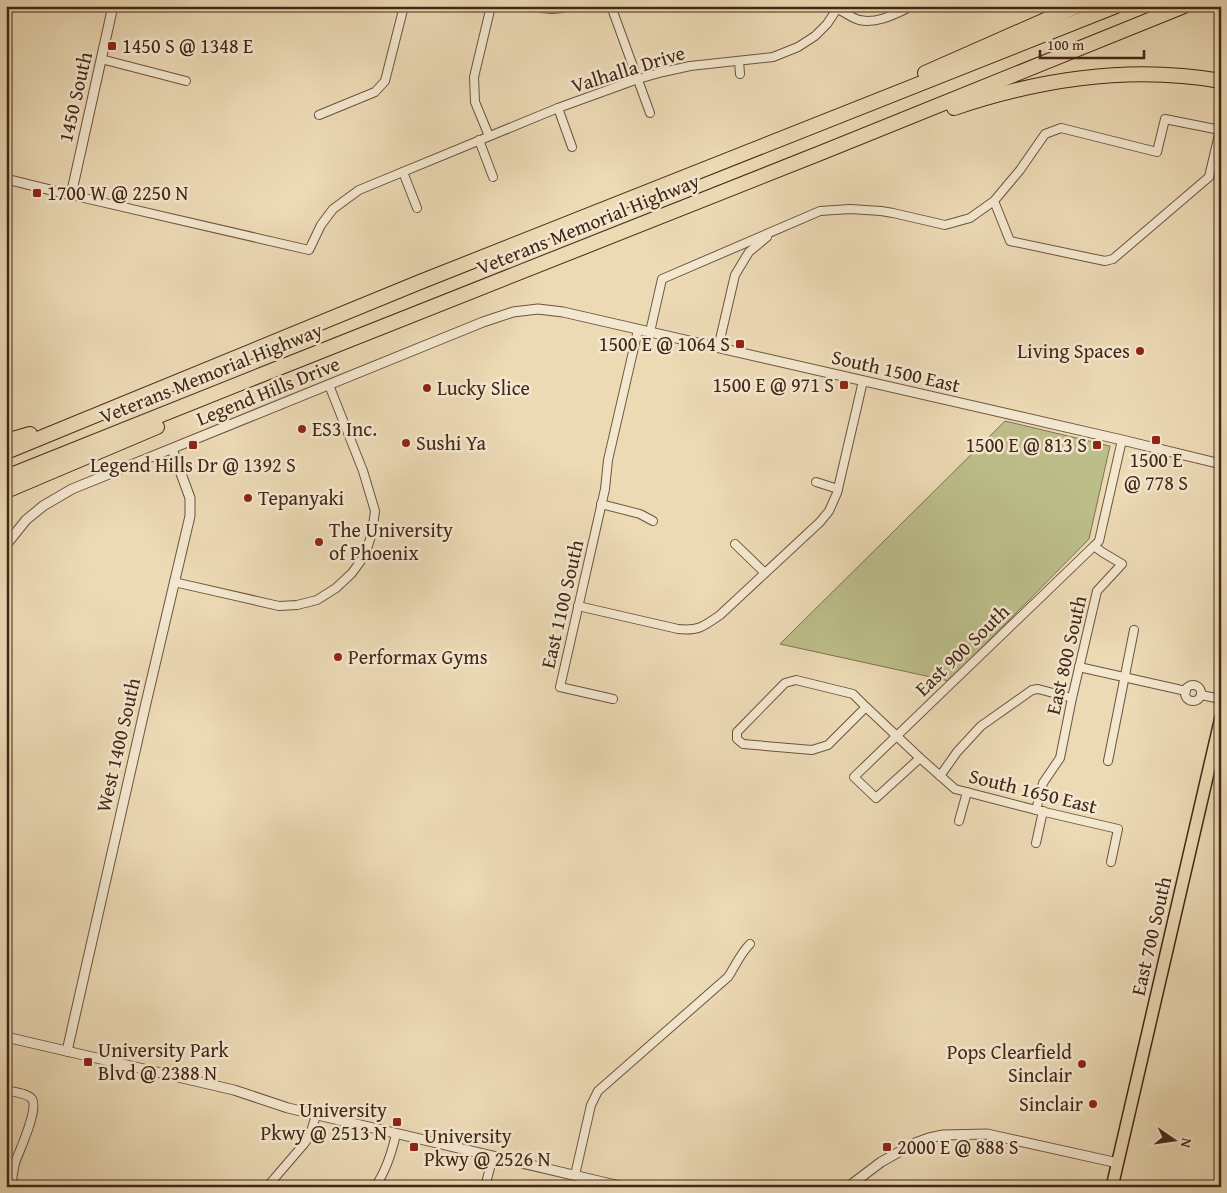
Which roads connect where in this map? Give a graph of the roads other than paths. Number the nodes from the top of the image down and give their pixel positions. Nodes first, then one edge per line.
1 (113, 6) edge
2 (404, 6) edge
3 (491, 6) edge
4 (533, 6) edge
5 (572, 6) edge
6 (611, 6) edge
7 (912, 6) edge
8 (1078, 6) edge
9 (1116, 6) edge
10 (1184, 6) edge
11 (838, 8) edge
12 (101, 59) junction
13 (739, 61) junction
14 (740, 74) dead end
15 (638, 79) junction
16 (186, 81) dead end
17 (1221, 81) edge
18 (558, 108) junction
19 (850, 112) junction
20 (320, 114) dead end
21 (650, 114) dead end
22 (489, 136) junction
23 (479, 140) junction
24 (572, 147) dead end
25 (823, 152) junction
26 (402, 172) junction
27 (494, 178) dead end
28 (6, 180) edge
29 (71, 195) junction
30 (994, 201) junction
31 (417, 208) dead end
32 (774, 230) junction
33 (563, 312) joint
34 (638, 330) junction
35 (650, 332) junction
36 (718, 348) junction
37 (262, 375) junction
38 (863, 381) junction
39 (329, 385) junction
40 (98, 415) junction
41 (1122, 440) junction
42 (6, 441) edge
43 (172, 449) junction
44 (6, 452) edge
45 (1221, 464) edge
46 (6, 477) edge
47 (816, 482) dead end
48 (838, 488) junction
49 (6, 491) edge
50 (601, 504) junction
51 (653, 521) dead end
52 (735, 544) dead end
53 (6, 545) edge
54 (1094, 546) junction
55 (765, 574) junction
56 (174, 582) junction
57 (578, 606) junction
58 (1134, 630) dead end
59 (1079, 667) junction
60 (1125, 676) junction
61 (1072, 698) junction
62 (612, 699) dead end
63 (1221, 699) edge
64 (866, 707) junction
65 (1221, 717) edge
66 (896, 736) junction
67 (920, 758) junction
68 (1108, 761) dead end
69 (940, 776) junction
70 (967, 792) junction
71 (1040, 811) junction
72 (959, 821) dead end
73 (1036, 844) dead end
74 (1111, 862) dead end
75 (750, 944) dead end
76 (6, 1037) edge
77 (68, 1051) junction
78 (6, 1090) edge
79 (316, 1115) junction
80 (396, 1134) junction
81 (493, 1156) junction
82 (1118, 1163) junction
83 (575, 1175) junction
84 (12, 1187) edge
85 (267, 1187) edge
86 (375, 1187) edge
87 (486, 1187) edge
88 (624, 1187) edge
89 (848, 1187) edge
90 (1112, 1187) edge

1 - 12 street, 1450 South
2 - 20 street
3 - 22 street
4 - 5 street
6 - 15 street
7 - 11 street
8 - 19 highway
9 - 19 highway, Veterans Memorial Highway
10 - 25 highway, Veterans Memorial Highway
11 - 13 street, Valhalla Drive
12 - 16 street
12 - 29 street, 1450 South
13 - 14 street
13 - 15 street, Valhalla Drive
15 - 18 street, Valhalla Drive
15 - 21 street
17 - 25 highway
18 - 22 street, Valhalla Drive
18 - 24 street, Valhalla Drive
19 - 40 highway, Veterans Memorial Highway
22 - 23 street, Valhalla Drive
23 - 26 street, Valhalla Drive
23 - 27 street
25 - 37 highway, Veterans Memorial Highway
26 - 29 street, Valhalla Drive
26 - 31 street
28 - 29 street
30 - 30 street
30 - 32 street
32 - 35 street
32 - 36 street
33 - 34 street, South 1500 East
33 - 39 street, Legend Hills Drive
34 - 35 street, South 1500 East
34 - 50 street, East 1100 South
35 - 36 street, South 1500 East
36 - 38 street, South 1500 East
37 - 46 highway, Veterans Memorial Highway
37 - 49 highway
38 - 41 street, South 1500 East
38 - 48 street
39 - 43 street, Legend Hills Drive
39 - 56 street
40 - 42 highway
40 - 44 highway, Veterans Memorial Highway
41 - 45 street, South 1500 East
41 - 54 street
43 - 53 street, Legend Hills Drive
43 - 56 street, West 1400 South
47 - 48 street
48 - 55 street
50 - 51 street
50 - 57 street, East 1100 South
52 - 55 street
54 - 59 street, East 800 South
54 - 66 street, East 900 South
55 - 57 street
56 - 77 street, West 1400 South
57 - 62 street, East 1100 South
58 - 60 street
59 - 60 street
59 - 61 street, East 800 South
60 - 63 street
60 - 68 street
61 - 69 street
61 - 71 street, East 800 South
64 - 64 street, South 1650 East
64 - 66 street, South 1650 East
65 - 82 main road, East 700 South
66 - 67 street, South 1650 East
66 - 67 street, East 900 South
67 - 69 street, South 1650 East
69 - 70 street, South 1650 East
70 - 71 street, South 1650 East
70 - 72 street
71 - 73 street, East 800 South
71 - 74 street, South 1650 East
75 - 83 street
76 - 77 street
77 - 79 street
78 - 84 street
79 - 80 street
79 - 85 street
80 - 81 street
80 - 86 street
81 - 83 street
81 - 87 street
82 - 89 street
82 - 90 main road, East 700 South
83 - 88 street

